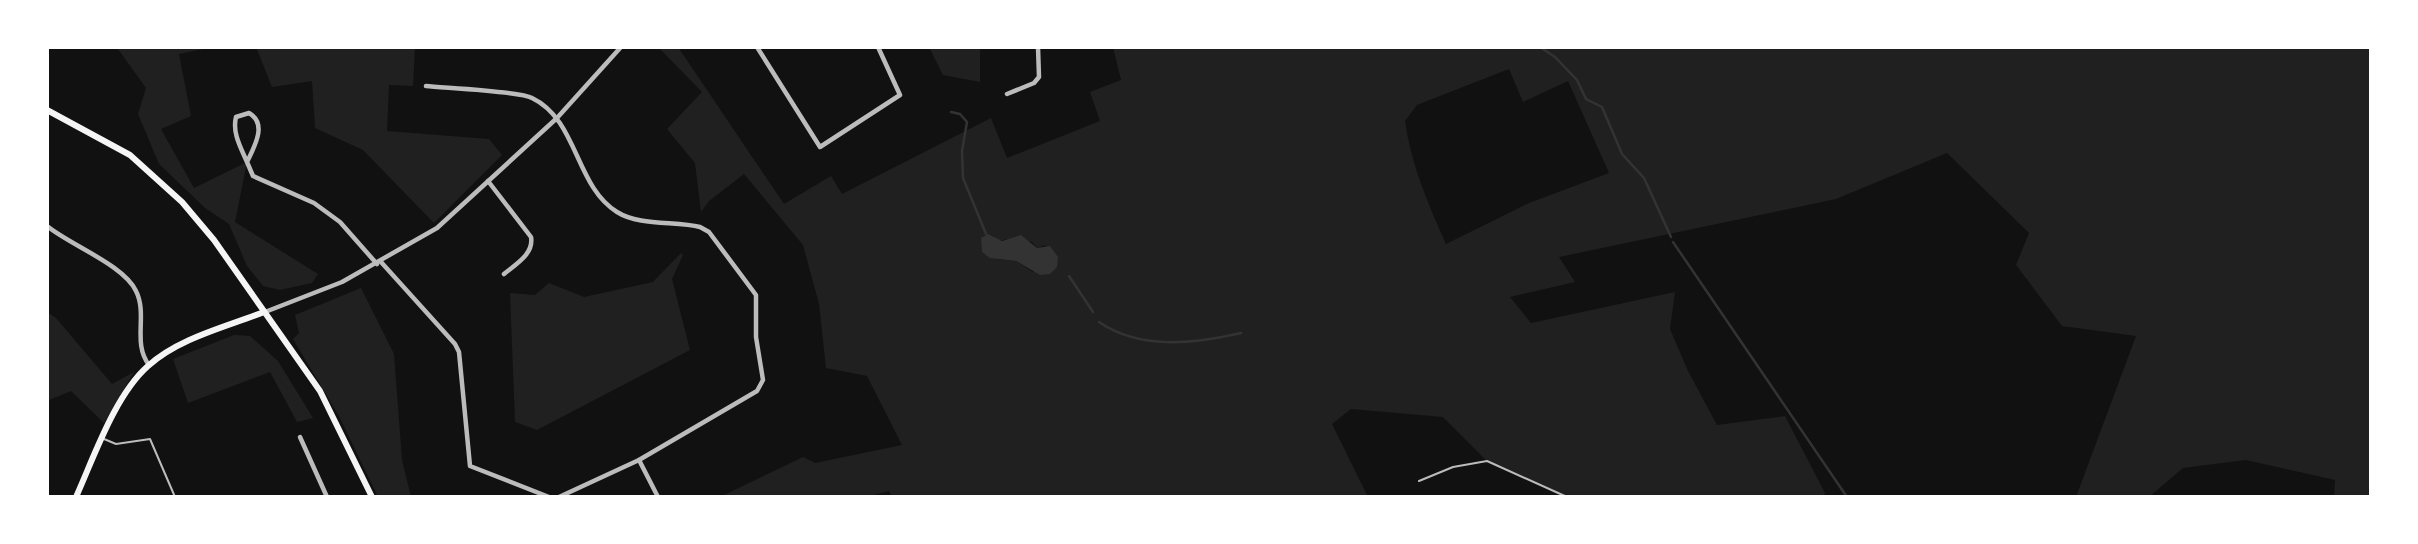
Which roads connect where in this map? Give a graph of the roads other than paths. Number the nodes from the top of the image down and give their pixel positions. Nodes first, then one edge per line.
1 (621, 47) edge
2 (757, 47) edge
3 (878, 47) edge
4 (1038, 47) edge
5 (426, 86) dead end
6 (1007, 94) dead end
7 (47, 110) edge
8 (557, 118) junction
9 (247, 162) junction
10 (488, 181) junction
11 (47, 226) edge
12 (379, 263) junction
13 (504, 274) dead end
14 (264, 312) junction
15 (149, 365) junction
16 (300, 437) dead end
17 (103, 439) junction
18 (639, 460) junction
19 (1419, 481) dead end
20 (530, 490) junction
21 (76, 497) edge
22 (175, 497) edge
23 (327, 497) edge
24 (372, 497) edge
25 (528, 497) edge
26 (549, 497) edge
27 (559, 497) edge
28 (658, 497) edge
29 (1567, 497) edge

1 - 8 street
2 - 3 street
4 - 6 street
5 - 8 street
7 - 14 main road
8 - 10 street
8 - 18 street
9 - 9 street
9 - 12 street
10 - 12 street
10 - 13 street
11 - 15 street
12 - 14 street
12 - 20 street
14 - 15 main road
14 - 24 main road
15 - 17 main road
16 - 23 street
17 - 21 main road
17 - 22 lane
18 - 27 street
18 - 28 street
19 - 29 lane
20 - 25 street
20 - 26 street

